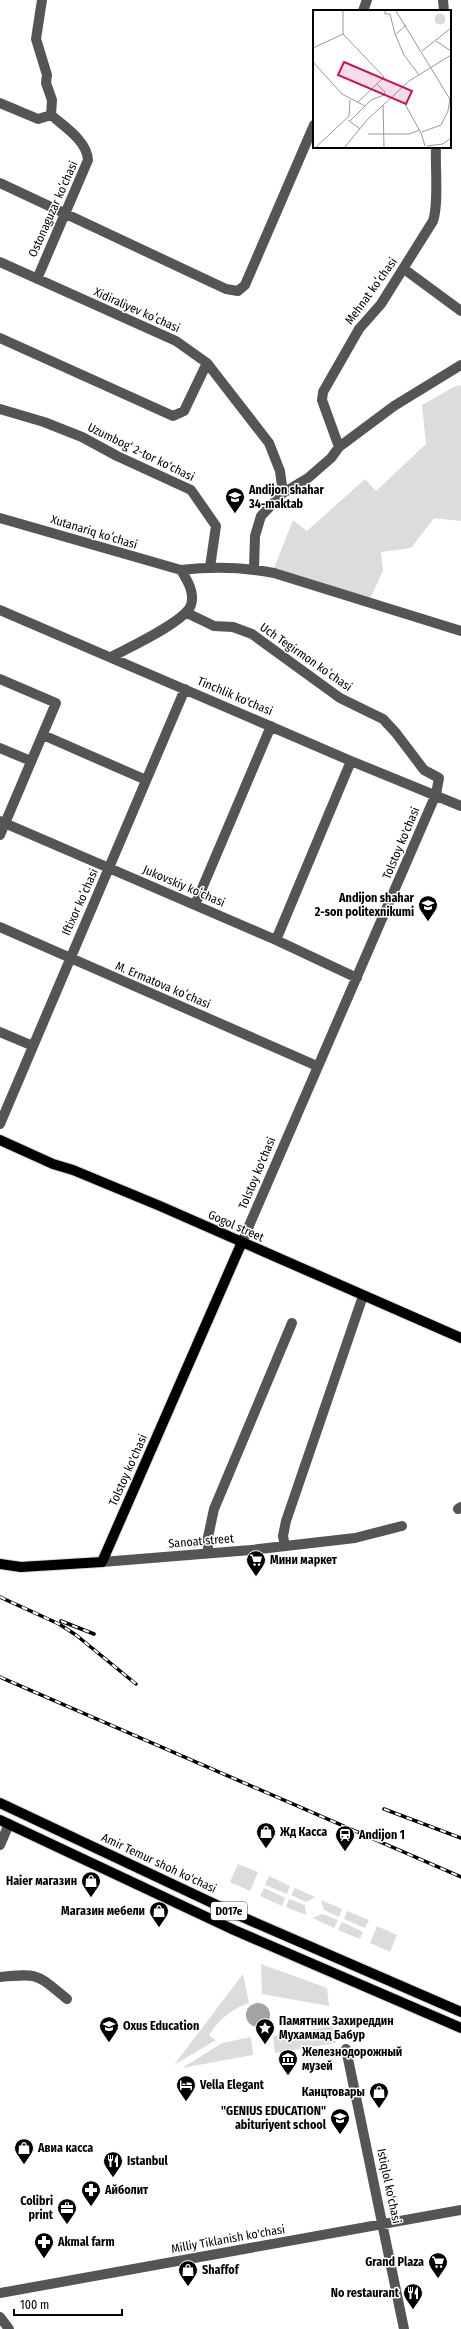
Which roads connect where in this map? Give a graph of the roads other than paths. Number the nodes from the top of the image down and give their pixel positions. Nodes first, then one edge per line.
1 (42, 0) edge
2 (367, 0) edge
3 (443, 0) edge
4 (363, 10) edge
5 (444, 10) edge
6 (0, 103) edge
7 (51, 115) junction
8 (313, 127) edge
9 (436, 148) edge
10 (0, 183) edge
11 (65, 213) junction
12 (0, 262) edge
13 (404, 269) junction
14 (37, 279) junction
15 (461, 311) edge
16 (0, 338) edge
17 (207, 363) junction
18 (461, 365) edge
19 (0, 409) edge
20 (339, 447) junction
21 (283, 493) junction
22 (0, 518) edge
23 (210, 567) junction
24 (254, 569) junction
25 (181, 570) junction
26 (0, 610) edge
27 (187, 613) junction
28 (461, 631) edge
29 (111, 657) junction
30 (0, 679) edge
31 (185, 689) junction
32 (271, 726) junction
33 (43, 735) junction
34 (0, 748) edge
35 (31, 761) junction
36 (350, 761) junction
37 (146, 780) junction
38 (436, 794) junction
39 (461, 806) edge
40 (3, 822) edge
41 (0, 835) edge
42 (109, 868) junction
43 (195, 905) junction
44 (0, 927) edge
45 (276, 940) junction
46 (70, 958) junction
47 (357, 978) junction
48 (0, 1032) edge
49 (33, 1046) junction
50 (317, 1066) junction
51 (0, 1124) edge
52 (0, 1140) edge
53 (242, 1242) junction
54 (363, 1296) junction
55 (292, 1323) dead end
56 (461, 1338) edge
57 (402, 1526) dead end
58 (284, 1546) junction
59 (208, 1552) junction
60 (102, 1562) junction
61 (0, 1564) edge
62 (0, 1803) edge
63 (4, 1822) edge
64 (0, 1845) edge
65 (240, 1916) junction
66 (234, 1930) junction
67 (0, 1977) edge
68 (67, 1999) dead end
69 (461, 2012) edge
70 (461, 2028) edge
71 (346, 2049) dead end
72 (461, 2210) edge
73 (384, 2224) junction
74 (0, 2293) edge
75 (0, 2317) edge
76 (8, 2329) edge
77 (404, 2329) edge

1 - 7 street
2 - 4 street
3 - 5 street
6 - 7 street
7 - 11 street, Ostonaguzar koʻchasi
8 - 11 street
9 - 13 street, Mehnat koʻchasi
10 - 11 street
11 - 14 street, Ostonaguzar koʻchasi
12 - 14 street, Xidiraliyev koʻchasi
13 - 15 street
13 - 20 street, Mehnat koʻchasi
14 - 17 street, Xidiraliyev koʻchasi
16 - 17 street
17 - 21 street, Xidiraliyev koʻchasi
18 - 20 street
19 - 23 street, Uzumbog‘ 2-tor ko‘chasi
20 - 21 street
21 - 24 street
22 - 25 street, Xutanariq koʻchasi
23 - 24 street
23 - 25 street
24 - 28 street
25 - 27 street
26 - 29 street, Tinchlik ko'chasi
27 - 29 street
27 - 38 street, Uch Tegirmon koʻchasi
29 - 31 street, Tinchlik ko'chasi
30 - 33 street
31 - 32 street, Tinchlik ko'chasi
31 - 37 street, Iftixor koʻchasi
32 - 36 street, Tinchlik ko'chasi
32 - 43 street
33 - 35 street
33 - 37 street
34 - 35 street
35 - 40 street
36 - 38 street, Tinchlik ko'chasi
36 - 45 street
37 - 42 street, Iftixor koʻchasi
38 - 39 street, Tinchlik ko'chasi
38 - 47 street, Tolstoy ko'chasi
40 - 41 street
40 - 42 street, Jukovskiy koʻchasi
42 - 43 street, Jukovskiy koʻchasi
42 - 46 street, Iftixor koʻchasi
43 - 45 street, Jukovskiy koʻchasi
44 - 46 street, M. Ermatova koʻchasi
45 - 47 street, Jukovskiy koʻchasi
46 - 49 street, Iftixor koʻchasi
46 - 50 street, M. Ermatova koʻchasi
47 - 50 street, Tolstoy ko'chasi
48 - 49 street
49 - 51 street, Iftixor koʻchasi
50 - 53 street, Tolstoy ko'chasi
52 - 53 main road, Gogol street
53 - 54 main road, Gogol street
53 - 60 main road, Tolstoy ko'chasi
54 - 56 main road, Gogol street
54 - 58 street
55 - 59 street
57 - 58 street, Sanoat street
58 - 59 street, Sanoat street
59 - 60 street, Sanoat street
60 - 61 main road, Sanoat street
62 - 65 main road, Amir Temur shoh ko'chasi / D017e
63 - 64 street
63 - 66 main road, D017e
65 - 66 main road
65 - 69 main road, Amir Temur shoh ko'chasi / D017e
66 - 70 main road, D017e
67 - 68 street
71 - 73 street, Istiqlol ko'chasi
72 - 73 street, Milliy Tiklanish ko'chasi
73 - 74 street, Milliy Tiklanish ko'chasi
73 - 77 street, Istiqlol ko'chasi
75 - 76 street

